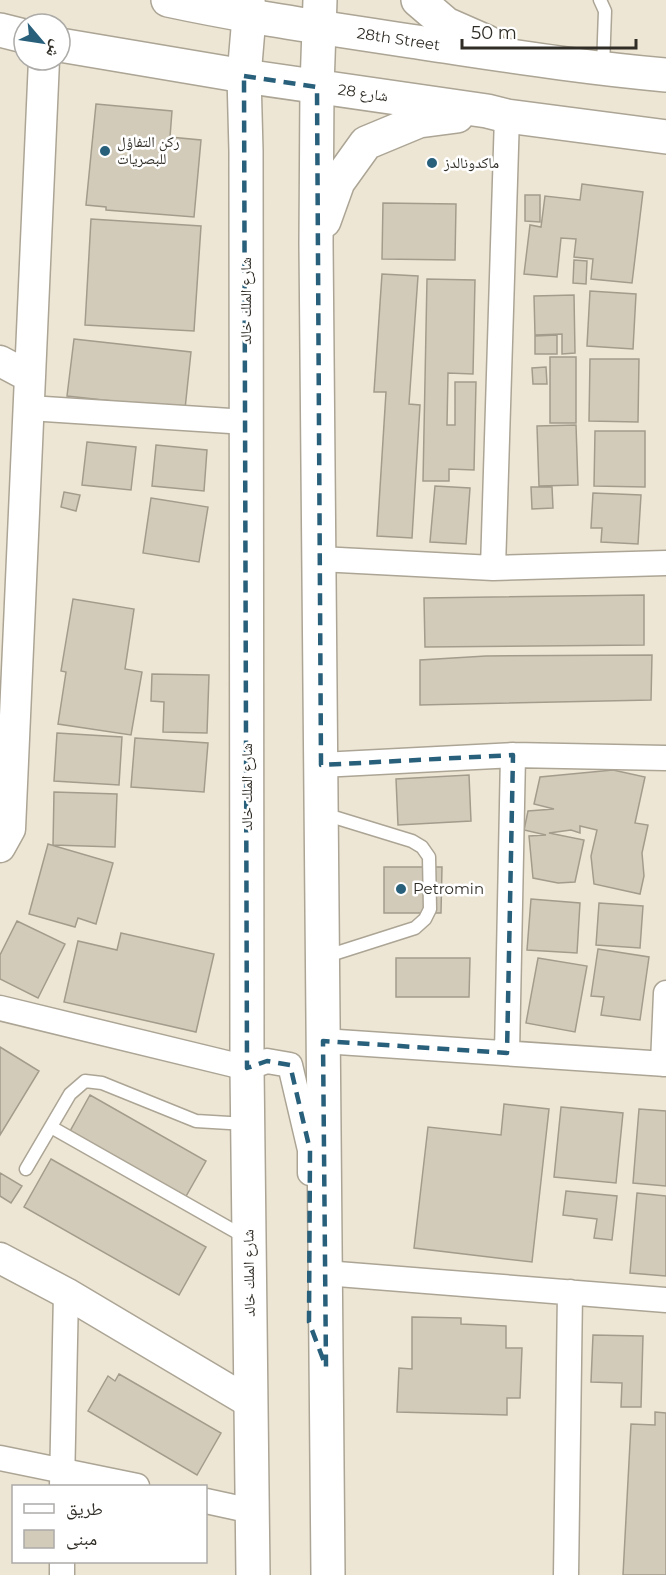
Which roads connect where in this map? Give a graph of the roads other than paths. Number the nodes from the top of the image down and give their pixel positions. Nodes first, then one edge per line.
1 (168, 0) edge
2 (418, 0) edge
3 (600, 0) edge
4 (249, 8) edge
5 (320, 14) edge
6 (72, 47) edge
7 (522, 58) junction
8 (166, 61) junction
9 (603, 69) junction
10 (43, 72) edge
11 (244, 75) junction
12 (666, 75) edge
13 (317, 87) junction
14 (497, 114) junction
15 (666, 137) edge
16 (246, 151) junction
17 (316, 243) junction
18 (0, 361) edge
19 (30, 377) junction
20 (29, 408) junction
21 (246, 422) junction
22 (320, 559) junction
23 (666, 563) edge
24 (493, 568) junction
25 (513, 755) junction
26 (666, 758) edge
27 (321, 765) junction
28 (5, 803) edge
29 (322, 813) junction
30 (0, 847) edge
31 (323, 957) junction
32 (666, 993) edge
33 (0, 1008) edge
34 (323, 1041) junction
35 (507, 1053) junction
36 (665, 1064) edge
37 (247, 1068) junction
38 (247, 1124) junction
39 (51, 1127) junction
40 (26, 1169) dead end
41 (249, 1239) junction
42 (0, 1258) edge
43 (325, 1273) junction
44 (570, 1292) junction
45 (66, 1293) junction
46 (666, 1300) edge
47 (326, 1367) junction
48 (251, 1403) junction
49 (0, 1458) edge
50 (62, 1479) edge
51 (126, 1485) edge
52 (207, 1501) edge
53 (252, 1511) junction
54 (253, 1575) edge
55 (328, 1575) edge
56 (566, 1575) edge

1 - 4 main road, 28th Street
2 - 7 main road
3 - 9 lane
4 - 5 main road, 28th Street
4 - 11 main road, شارع الملك خالد
5 - 7 main road, 28th Street
5 - 13 main road
6 - 8 main road, شارع 28
7 - 9 main road, 28th Street
8 - 11 main road, شارع 28
8 - 16 main road
9 - 12 main road, 28th Street
10 - 19 street
11 - 13 main road, شارع 28
11 - 16 main road, شارع الملك خالد
13 - 14 main road, شارع 28
13 - 17 main road
14 - 15 main road, شارع 28
14 - 17 main road
14 - 24 street
16 - 21 main road, شارع الملك خالد
17 - 22 main road
18 - 19 street
19 - 20 street
20 - 21 street
20 - 28 street
21 - 37 main road, شارع الملك خالد
22 - 24 street
22 - 27 main road
23 - 24 street
25 - 26 street
25 - 27 street
25 - 35 street
27 - 29 main road
28 - 30 street
29 - 31 main road
29 - 31 lane
31 - 34 main road
32 - 36 street
33 - 37 street
34 - 35 street
34 - 43 main road
35 - 36 street
37 - 38 main road, شارع الملك خالد
37 - 47 street
38 - 39 lane
38 - 41 main road, شارع الملك خالد
39 - 40 lane
39 - 41 lane
41 - 48 main road, شارع الملك خالد
42 - 45 street
43 - 44 street
43 - 47 main road
44 - 46 street
44 - 56 street
45 - 48 street
45 - 50 street
47 - 55 main road
48 - 53 main road, شارع الملك خالد
49 - 50 street
50 - 51 street
52 - 53 street
53 - 54 main road, شارع الملك خالد

